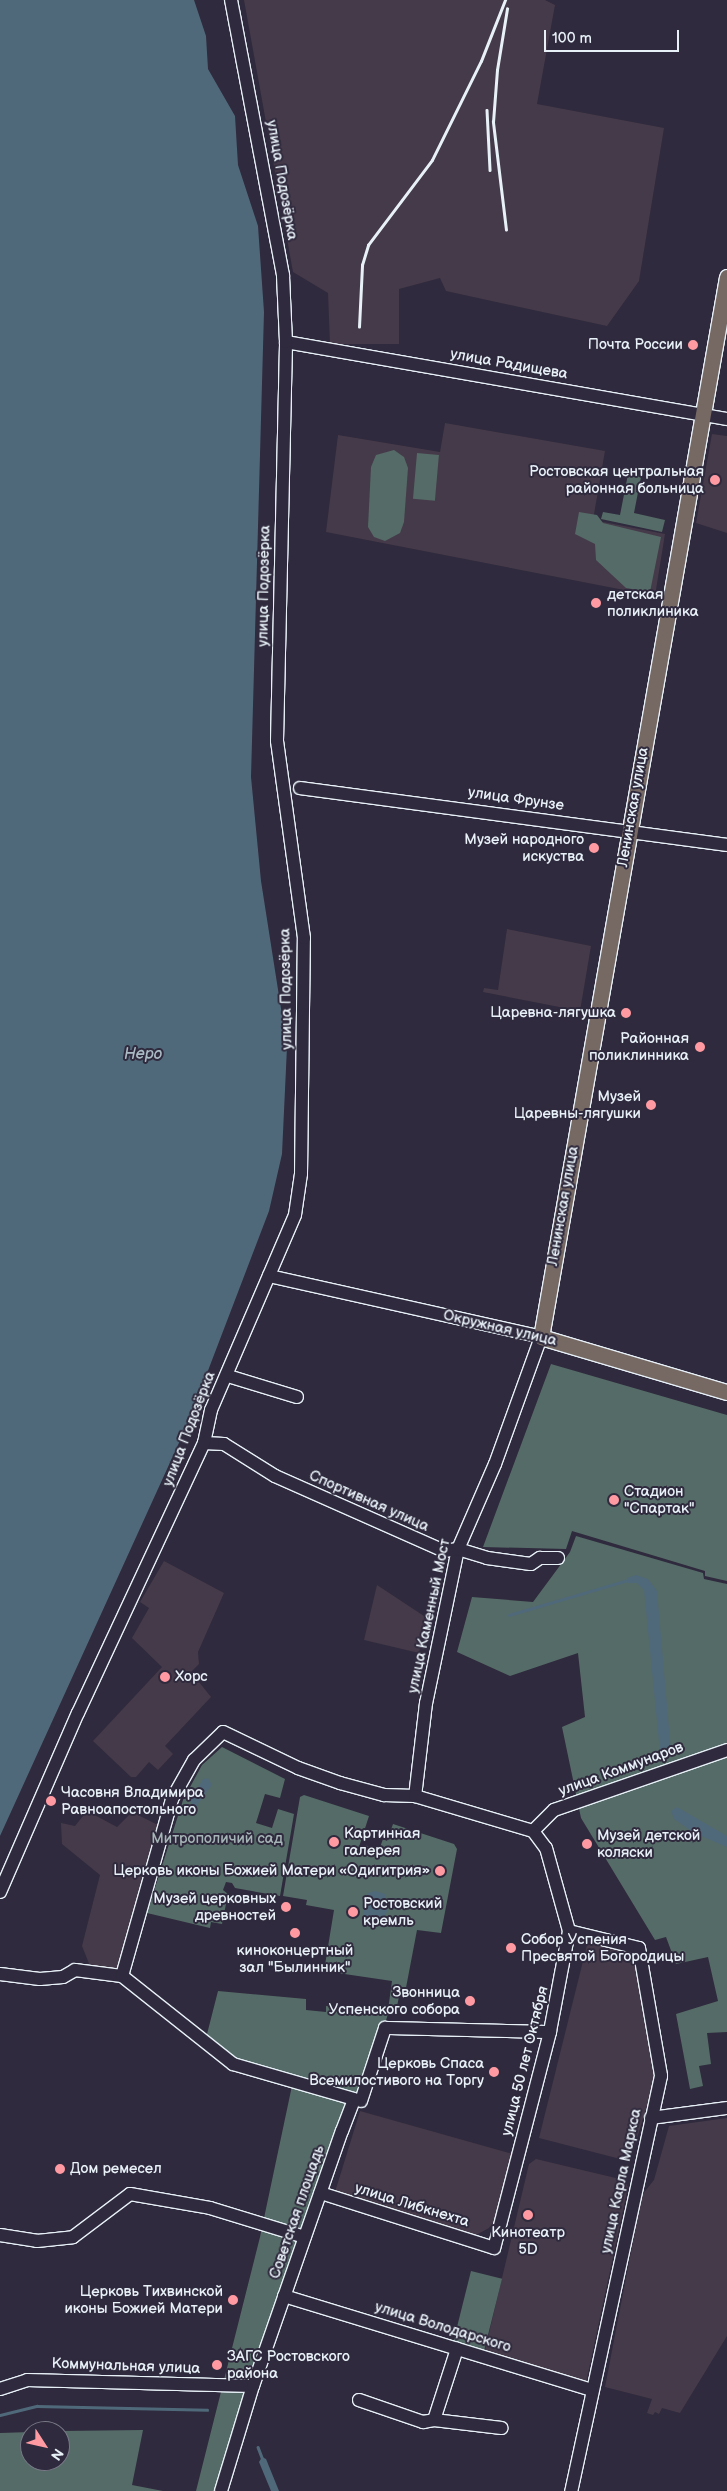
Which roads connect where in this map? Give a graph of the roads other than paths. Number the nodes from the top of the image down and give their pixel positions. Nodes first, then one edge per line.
1 (231, 0) edge
2 (727, 276) edge
3 (286, 342) junction
4 (703, 415) junction
5 (727, 419) edge
6 (300, 788) dead end
7 (628, 831) junction
8 (727, 846) edge
9 (269, 1276) junction
10 (540, 1337) junction
11 (228, 1376) junction
12 (727, 1392) edge
13 (297, 1397) dead end
14 (204, 1443) junction
15 (458, 1549) junction
16 (558, 1558) dead end
17 (727, 1750) edge
18 (415, 1796) junction
19 (533, 1831) junction
20 (0, 1892) edge
21 (569, 1931) junction
22 (0, 1974) edge
23 (122, 1976) junction
24 (550, 2032) junction
25 (362, 2101) dead end
26 (727, 2108) edge
27 (651, 2118) junction
28 (320, 2193) junction
29 (0, 2235) edge
30 (305, 2237) junction
31 (494, 2248) joint
32 (284, 2296) junction
33 (456, 2349) junction
34 (253, 2386) junction
35 (0, 2389) edge
36 (592, 2390) junction
37 (359, 2400) dead end
38 (434, 2420) junction
39 (502, 2428) dead end
40 (221, 2491) edge
41 (571, 2491) edge

1 - 3 street, улица Подозёрка
2 - 4 main road, Ленинская улица
3 - 4 street, улица Радищева
3 - 9 street, улица Подозёрка
4 - 5 street, улица Радищева
4 - 7 main road, Ленинская улица
6 - 7 street, улица Фрунзе
7 - 8 street, улица Фрунзе
7 - 10 main road, Ленинская улица
9 - 10 street, Окружная улица
9 - 11 street, улица Подозёрка
10 - 12 main road, Окружная улица
10 - 15 street, улица Каменный Мост
11 - 13 street
11 - 14 street, улица Подозёрка
14 - 15 street, Спортивная улица
14 - 20 street, улица Подозёрка
15 - 16 street, Спортивная улица
15 - 18 street, улица Каменный Мост
17 - 19 street, улица Коммунаров
18 - 19 street
18 - 23 street
19 - 21 street, улица 50 лет Октября
21 - 24 street, улица 50 лет Октября
21 - 27 street, улица Карла Маркса
22 - 23 street
23 - 28 street, Советская площадь
24 - 25 street
24 - 31 street, улица 50 лет Октября
26 - 27 street
27 - 36 street, улица Карла Маркса
28 - 30 street, Советская площадь
28 - 31 street, улица Либкнехта
29 - 30 street
30 - 32 street, Советская площадь
32 - 33 street, улица Володарского
32 - 34 street, Советская площадь
33 - 36 street, улица Володарского
33 - 38 street
34 - 35 street, Коммунальная улица
34 - 40 street, Советская площадь
36 - 41 street, улица Карла Маркса
37 - 38 street
38 - 39 street

